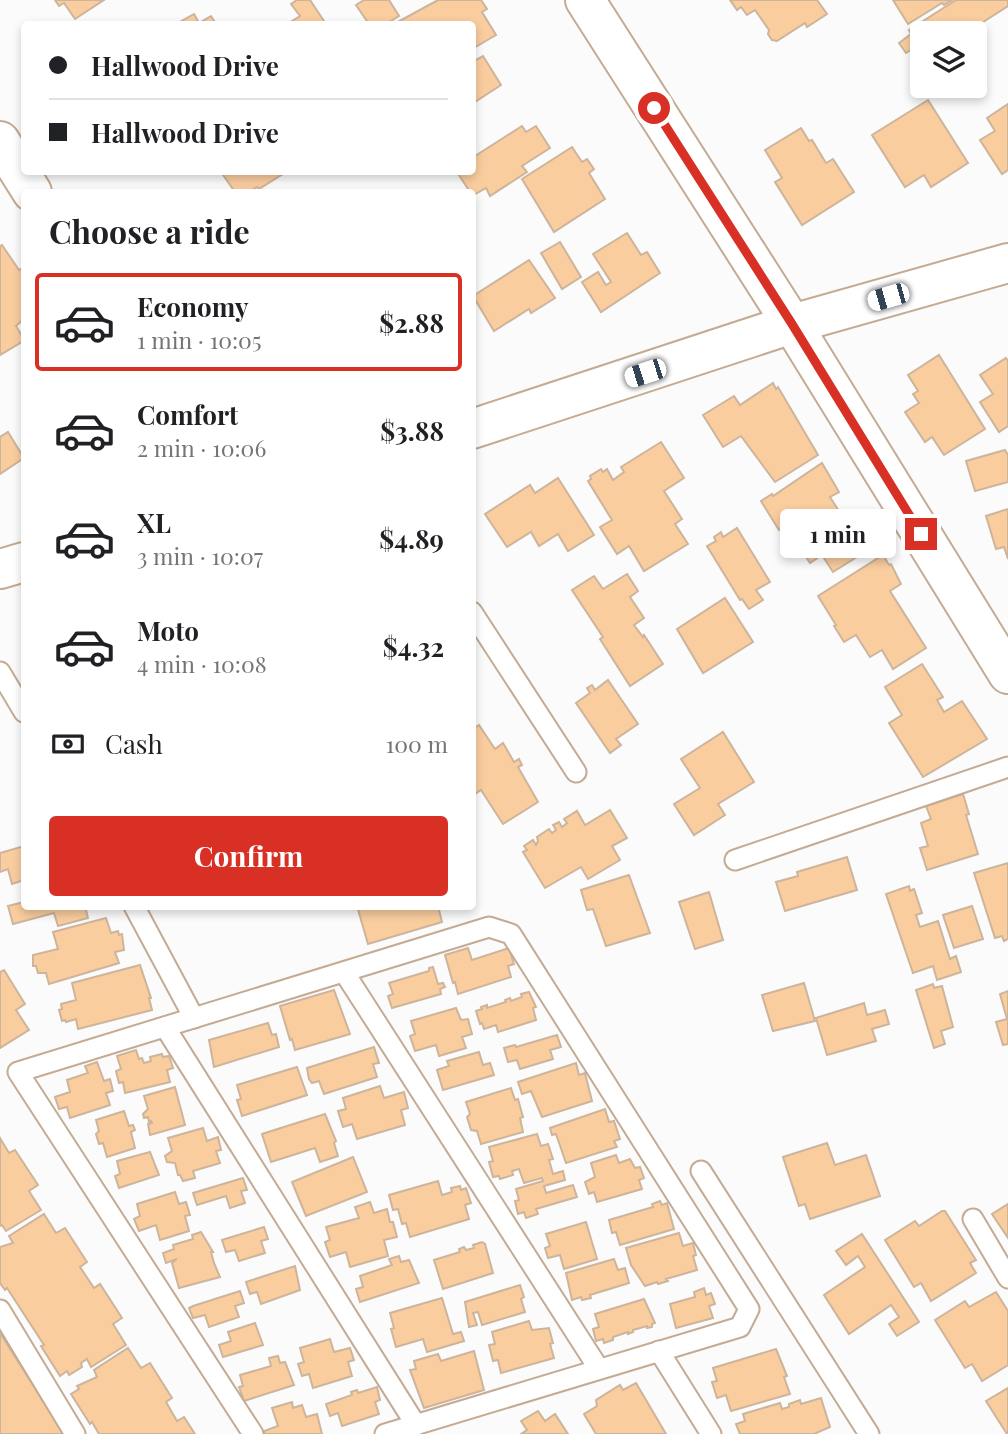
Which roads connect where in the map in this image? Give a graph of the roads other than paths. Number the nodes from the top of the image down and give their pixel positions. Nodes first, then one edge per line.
1 (585, 0) edge
2 (0, 141) edge
3 (21, 174) edge
4 (1008, 263) edge
5 (792, 324) junction
6 (476, 428) edge
7 (21, 563) edge
8 (0, 569) edge
9 (476, 618) edge
10 (0, 672) edge
11 (1007, 674) edge
12 (21, 707) edge
13 (1008, 767) edge
14 (576, 772) dead end
15 (734, 860) dead end
16 (136, 910) edge
17 (344, 972) junction
18 (194, 1018) junction
19 (165, 1027) junction
20 (701, 1171) dead end
21 (973, 1219) dead end
22 (1008, 1279) edge
23 (0, 1310) edge
24 (659, 1351) junction
25 (599, 1369) junction
26 (416, 1424) junction
27 (75, 1434) edge
28 (253, 1434) edge
29 (385, 1434) edge
30 (711, 1434) edge
31 (870, 1434) edge

1 - 5 street
2 - 3 street
4 - 5 street
5 - 6 street
5 - 11 street
7 - 8 street
9 - 14 lane
10 - 12 lane
13 - 15 lane
16 - 18 lane
17 - 18 lane
17 - 24 lane
17 - 25 lane
18 - 19 lane
19 - 26 lane
19 - 28 lane
20 - 31 lane
21 - 22 lane
23 - 27 lane
24 - 25 lane
24 - 30 lane
25 - 26 lane
26 - 29 lane

